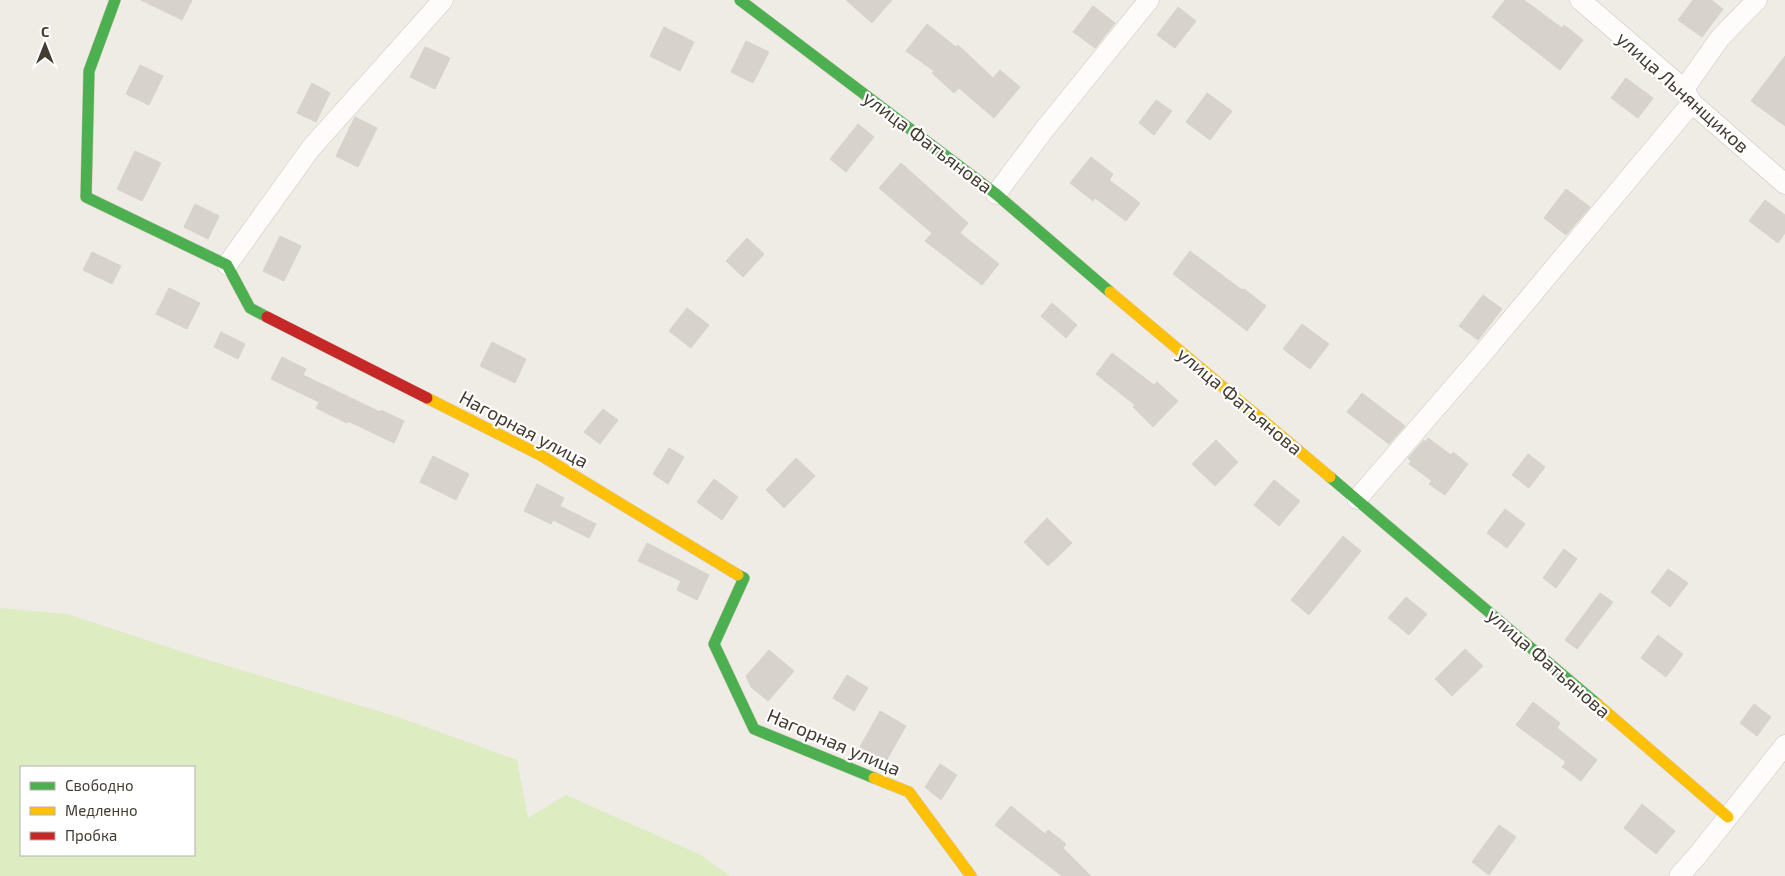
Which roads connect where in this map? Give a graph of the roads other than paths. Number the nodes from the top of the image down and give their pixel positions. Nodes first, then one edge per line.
1 (443, 0) edge
2 (740, 0) edge
3 (1149, 0) edge
4 (1580, 0) edge
5 (1757, 0) edge
6 (112, 1) edge
7 (1688, 96) junction
8 (1785, 184) edge
9 (996, 194) junction
10 (227, 265) junction
11 (1357, 499) junction
12 (1785, 745) edge
13 (1728, 817) junction
14 (1697, 866) edge
15 (971, 876) edge
16 (1679, 876) edge

1 - 10 street
2 - 9 street, улица Фатьянова
3 - 9 street
4 - 7 street, улица Льнянщиков
5 - 7 street
6 - 10 street
7 - 8 street, улица Льнянщиков
7 - 11 street
9 - 11 street, улица Фатьянова
10 - 15 street, Нагорная улица
11 - 13 street, улица Фатьянова
12 - 13 street
13 - 14 street
14 - 16 street

